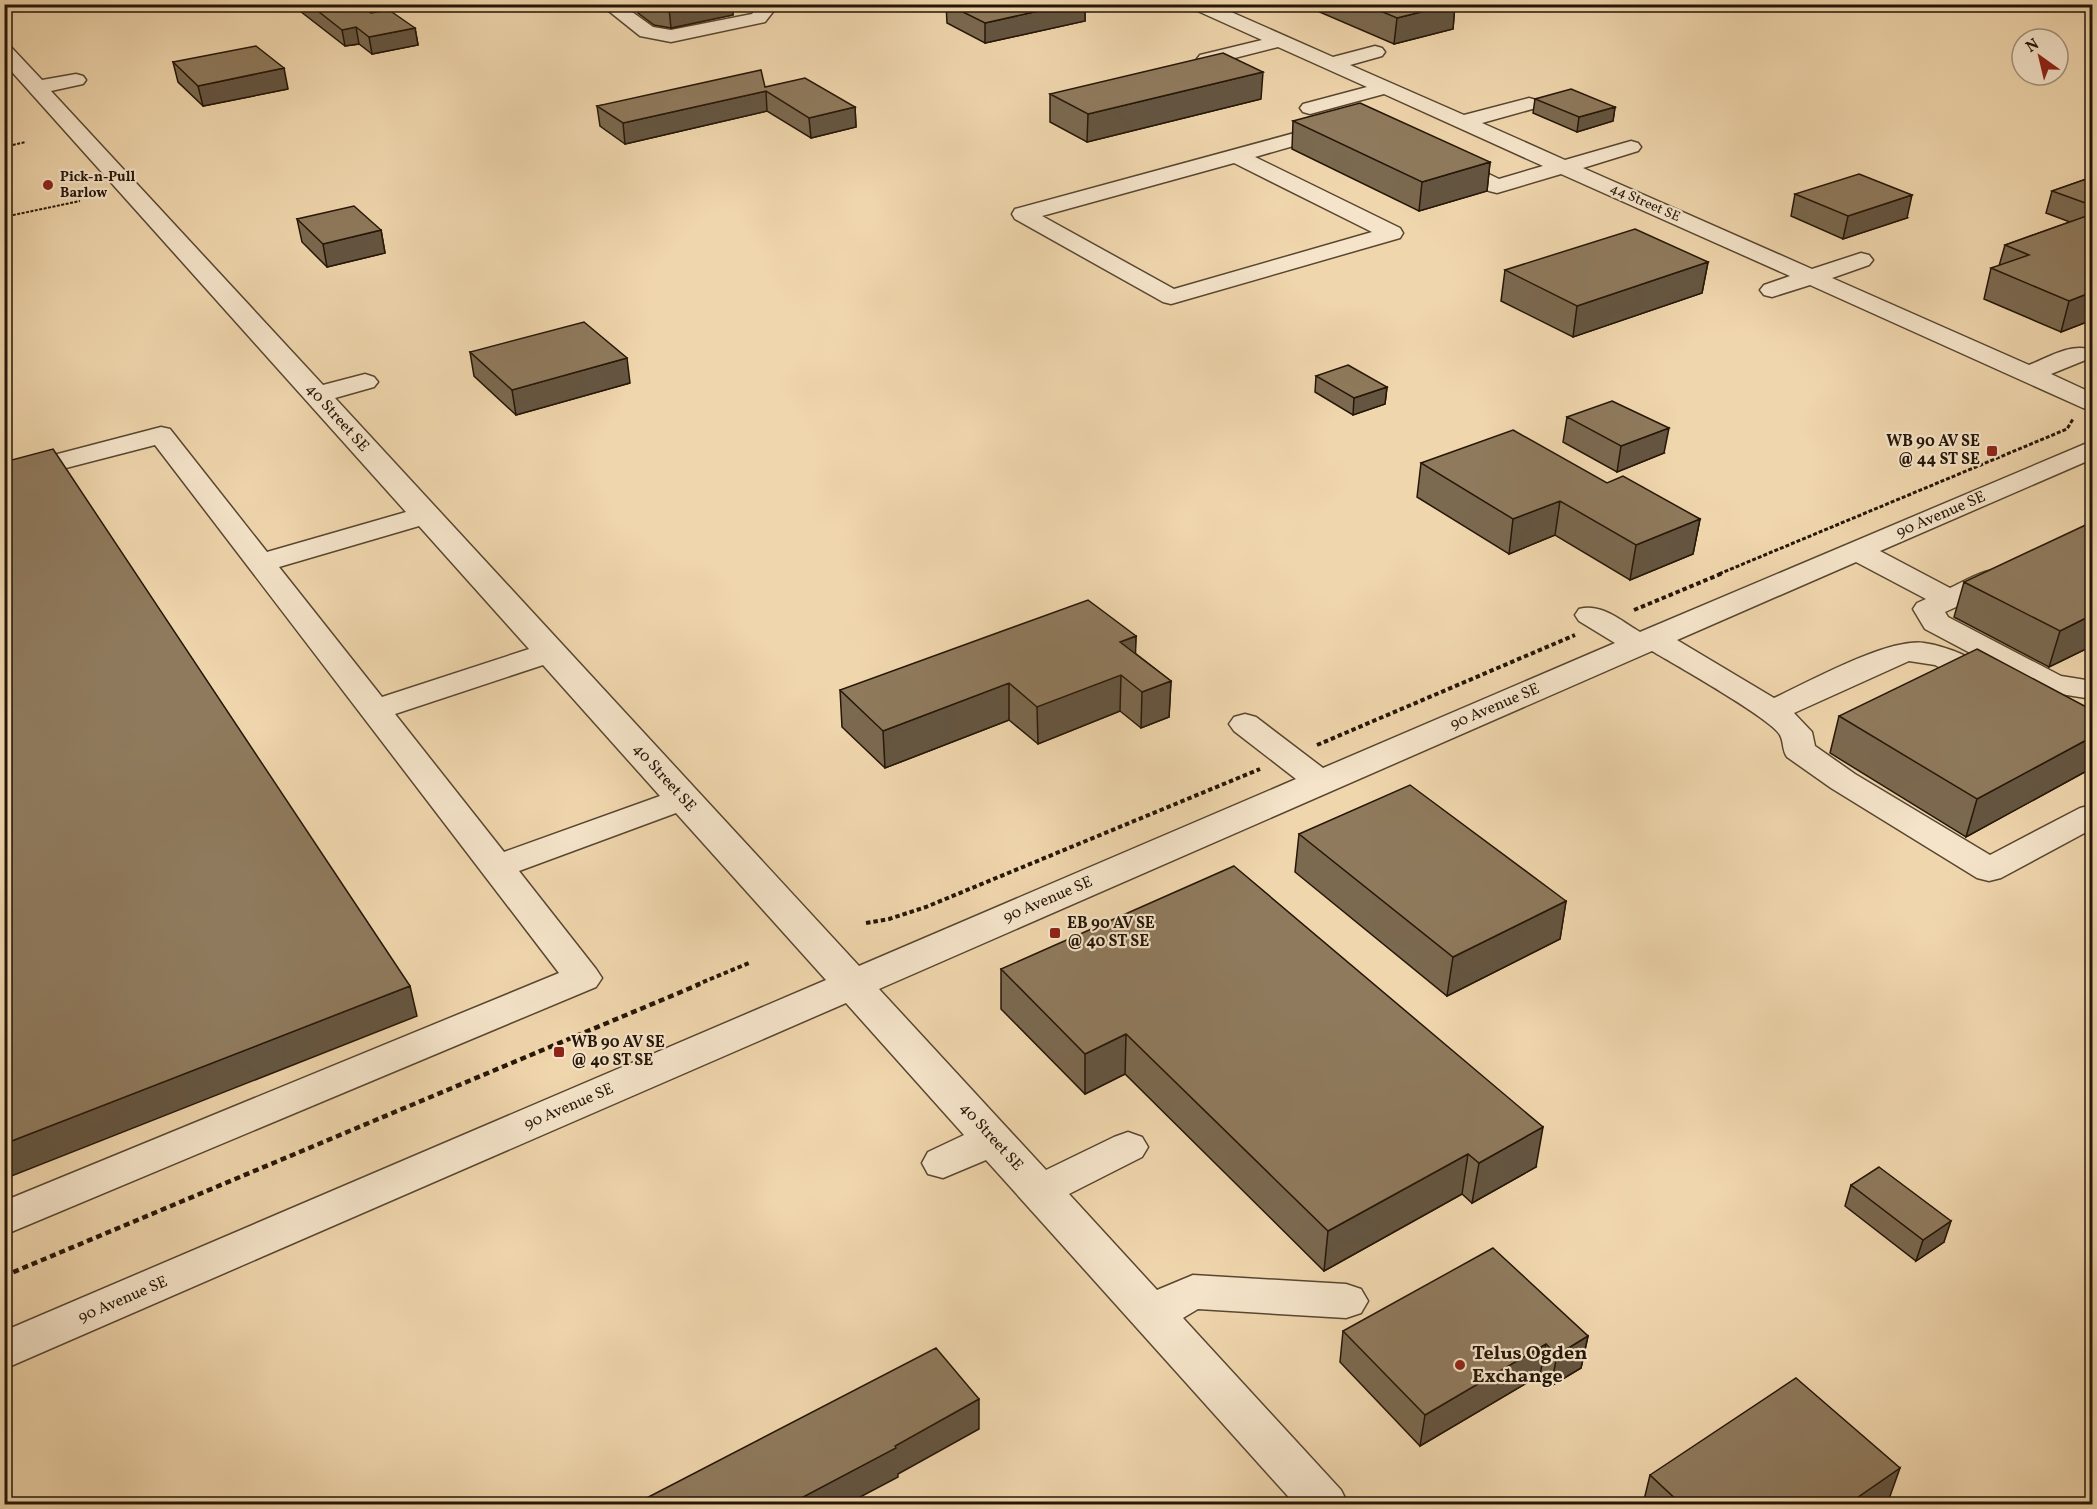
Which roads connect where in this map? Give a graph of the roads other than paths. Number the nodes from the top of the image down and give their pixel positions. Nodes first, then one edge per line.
1 (609, 4) edge
2 (770, 4) edge
3 (1197, 13) edge
4 (7, 39) edge
5 (1280, 42) junction
6 (1376, 52) dead end
7 (1207, 59) edge
8 (1330, 64) junction
9 (76, 80) dead end
10 (38, 87) junction
11 (1385, 88) junction
12 (1410, 99) junction
13 (1529, 104) dead end
14 (1310, 108) dead end
15 (1462, 122) junction
16 (1631, 147) dead end
17 (1423, 151) edge
18 (1235, 155) junction
19 (1562, 166) junction
20 (1861, 260) dead end
21 (1811, 277) junction
22 (1772, 290) dead end
23 (2079, 354) dead end
24 (2029, 374) junction
25 (365, 382) dead end
26 (317, 395) junction
27 (2092, 402) edge
28 (2092, 449) edge
29 (4, 476) edge
30 (425, 515) junction
31 (1858, 551) junction
32 (261, 564) junction
33 (2021, 568) edge
34 (1949, 599) junction
35 (1597, 619) road end
36 (1647, 642) junction
37 (550, 652) junction
38 (2092, 690) edge
39 (375, 710) junction
40 (1772, 711) junction
41 (2046, 711) edge
42 (1245, 724) dead end
43 (1321, 782) junction
44 (683, 799) junction
45 (2092, 815) edge
46 (497, 867) junction
47 (852, 985) junction
48 (992, 1139) junction
49 (1128, 1147) dead end
50 (943, 1163) dead end
51 (1039, 1191) junction
52 (4, 1220) edge
53 (1346, 1301) dead end
54 (1151, 1314) junction
55 (4, 1351) edge
56 (1324, 1504) edge

1 - 2 street
3 - 5 street, 44 Street SE
4 - 10 street, 40 Street SE
5 - 7 street
5 - 8 street, 44 Street SE
6 - 8 street
8 - 11 street, 44 Street SE
9 - 10 street
10 - 26 street, 40 Street SE
11 - 12 street, 44 Street SE
11 - 14 street
12 - 15 street, 44 Street SE
12 - 18 street
13 - 15 street
15 - 19 street, 44 Street SE
16 - 19 street
17 - 19 street
18 - 18 street
19 - 21 street, 44 Street SE
20 - 21 street
21 - 22 street
21 - 24 street, 44 Street SE
23 - 24 street
24 - 27 street, 44 Street SE
25 - 26 street
26 - 30 street, 40 Street SE
28 - 31 street, 90 Avenue SE
29 - 32 street
30 - 32 street
30 - 37 street, 40 Street SE
31 - 34 street
31 - 36 street, 90 Avenue SE
32 - 39 street
33 - 34 street
34 - 38 street
35 - 36 street
36 - 40 street
36 - 43 street, 90 Avenue SE
37 - 39 street
37 - 44 street, 40 Street SE
39 - 46 street
40 - 41 street
40 - 45 street
42 - 43 street
43 - 47 street, 90 Avenue SE
44 - 46 street
44 - 47 street, 40 Street SE
46 - 52 street
47 - 48 street, 40 Street SE
47 - 55 street, 90 Avenue SE
48 - 50 street
48 - 51 street, 40 Street SE
49 - 51 street
51 - 54 street, 40 Street SE
53 - 54 street
54 - 56 street, 40 Street SE

